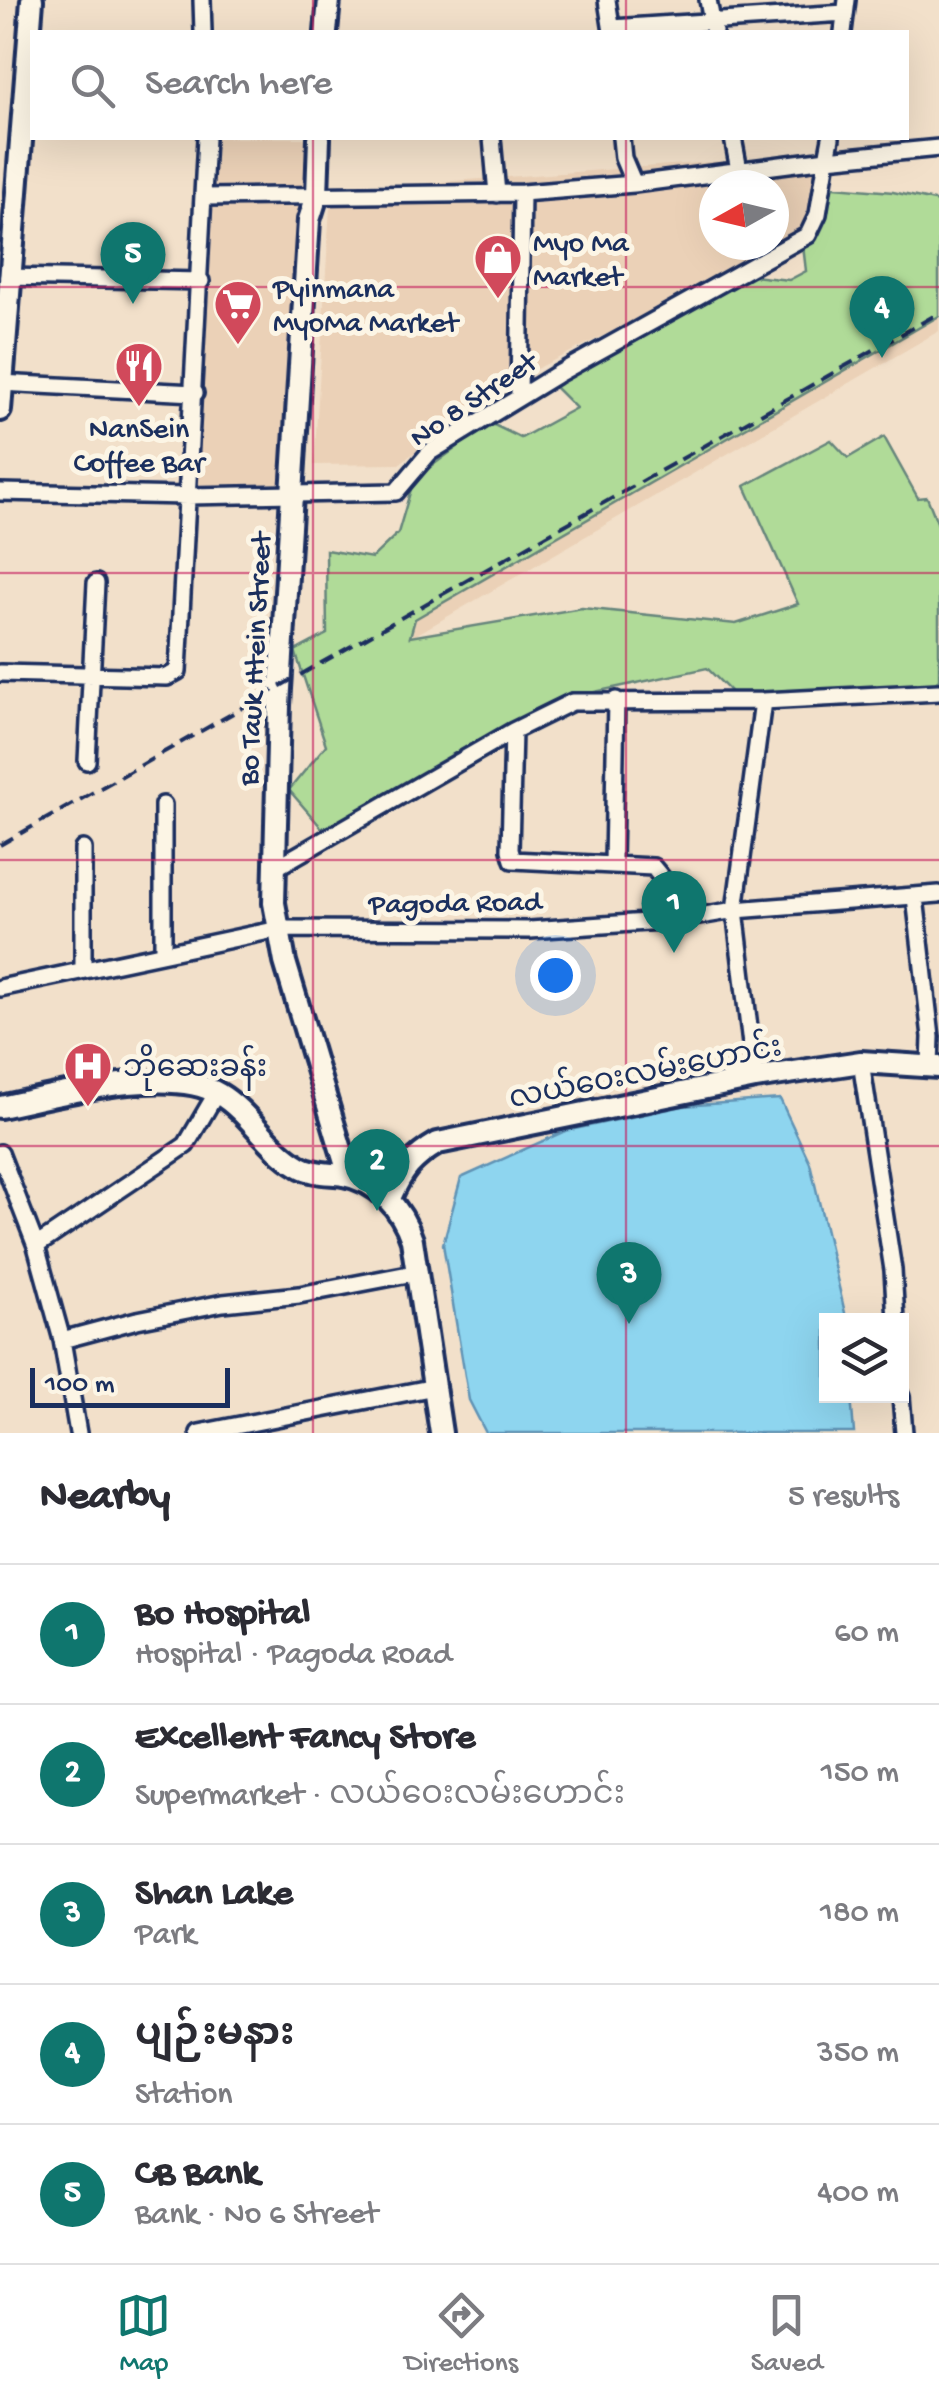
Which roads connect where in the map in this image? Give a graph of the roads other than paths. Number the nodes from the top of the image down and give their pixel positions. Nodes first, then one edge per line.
1 (32, 0) edge
2 (202, 0) edge
3 (329, 0) edge
4 (607, 0) edge
5 (708, 0) edge
6 (846, 6) edge
7 (712, 26) edge
8 (31, 30) edge
9 (204, 30) edge
10 (326, 30) edge
11 (612, 30) edge
12 (30, 67) edge
13 (29, 101) edge
14 (206, 140) edge
15 (318, 140) edge
16 (492, 140) edge
17 (621, 140) edge
18 (733, 140) edge
19 (831, 140) edge
20 (939, 148) edge
21 (828, 158) junction
22 (739, 170) joint
23 (699, 175) edge
24 (634, 184) junction
25 (497, 194) junction
26 (522, 194) junction
27 (318, 195) junction
28 (204, 198) junction
29 (4, 277) edge
30 (201, 281) junction
31 (0, 383) edge
32 (196, 393) junction
33 (520, 396) junction
34 (0, 410) edge
35 (0, 492) edge
36 (291, 494) junction
37 (187, 496) junction
38 (96, 582) dead end
39 (0, 673) edge
40 (90, 675) junction
41 (939, 692) edge
42 (616, 700) junction
43 (763, 701) junction
44 (513, 731) junction
45 (87, 761) dead end
46 (163, 806) dead end
47 (83, 848) dead end
48 (613, 864) junction
49 (274, 868) junction
50 (939, 894) edge
51 (915, 897) junction
52 (736, 910) junction
53 (676, 920) junction
54 (278, 929) junction
55 (164, 952) junction
56 (83, 970) junction
57 (0, 988) edge
58 (861, 1062) junction
59 (934, 1066) edge
60 (755, 1078) junction
61 (217, 1092) junction
62 (0, 1106) edge
63 (0, 1153) edge
64 (349, 1176) junction
65 (390, 1198) junction
66 (36, 1246) junction
67 (419, 1272) junction
68 (896, 1313) edge
69 (62, 1340) junction
70 (435, 1387) junction
71 (902, 1403) edge
72 (78, 1433) edge
73 (199, 1433) edge
74 (441, 1433) edge
75 (904, 1433) edge

1 - 8 street
2 - 9 street
3 - 10 street
4 - 11 street
5 - 7 street
6 - 7 street
7 - 11 street
12 - 13 street
13 - 29 street
14 - 28 street
15 - 27 street, Bo Tauk Htein Street
16 - 25 street
17 - 24 street
18 - 22 street
19 - 21 street, No 8 Street
20 - 21 street
21 - 22 street
21 - 33 street, No 8 Street
23 - 24 street
24 - 26 street
25 - 26 street
25 - 27 street
26 - 33 street
27 - 28 street
27 - 36 street, Bo Tauk Htein Street
28 - 30 street
29 - 30 street
29 - 31 street
30 - 32 street
31 - 32 street
31 - 34 street
32 - 37 street
33 - 36 street, No 8 Street
35 - 37 street, No 8 Street
36 - 37 street, No 8 Street
36 - 49 street, Bo Tauk Htein Street
37 - 40 street
38 - 40 street
39 - 40 street
40 - 45 street
41 - 43 street
42 - 43 street
42 - 44 street
42 - 48 street
43 - 52 street
44 - 48 street
44 - 49 street
46 - 55 street
47 - 56 street
48 - 53 street
49 - 54 street, Bo Tauk Htein Street
50 - 51 street, Pagoda Road
51 - 52 street, Pagoda Road
51 - 59 street
52 - 53 street, Pagoda Road
52 - 60 street
53 - 54 street, Pagoda Road
54 - 55 street, Pagoda Road
54 - 64 street, Bo Tauk Htein Street
55 - 56 street, Pagoda Road
56 - 57 street, Pagoda Road
58 - 59 street, လယ်ဝေးလမ်းဟောင်း
58 - 60 street, လယ်ဝေးလမ်းဟောင်း
58 - 68 street
60 - 65 street, လယ်ဝေးလမ်းဟောင်း
61 - 62 street
61 - 64 street
61 - 66 street
63 - 66 street
64 - 65 street
65 - 67 street
66 - 69 street
67 - 69 street
67 - 70 street
69 - 72 street
70 - 73 street
70 - 74 street
71 - 75 street

